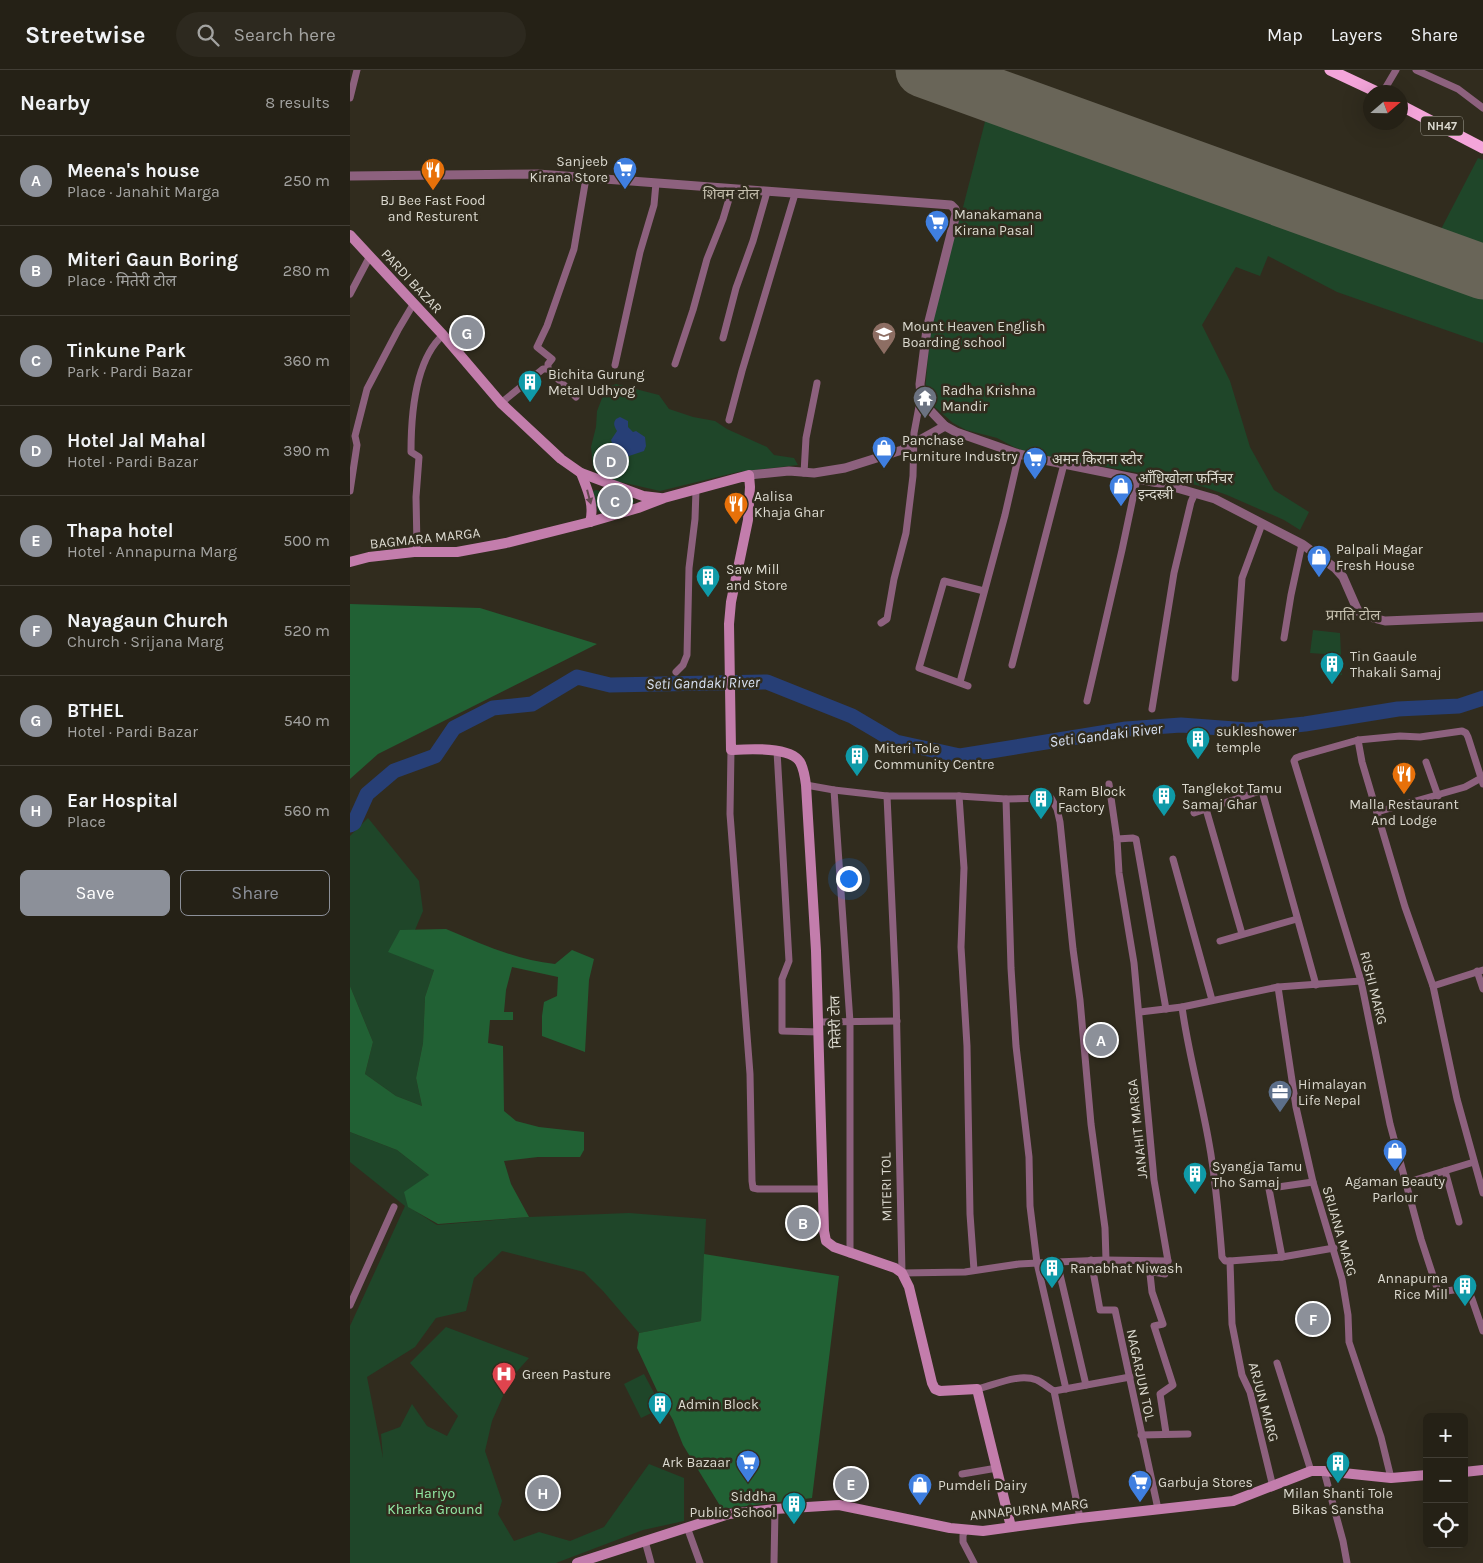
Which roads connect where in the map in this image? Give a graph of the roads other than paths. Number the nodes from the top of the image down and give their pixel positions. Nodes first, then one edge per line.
1 (356, 70) edge
2 (1396, 70) edge
3 (1416, 70) edge
4 (1335, 71) edge
5 (1363, 85) edge
6 (1387, 85) edge
7 (350, 98) edge
8 (1483, 108) edge
9 (1408, 109) edge
10 (1483, 148) edge
11 (350, 176) edge
12 (586, 178) junction
13 (656, 183) junction
14 (732, 189) junction
15 (767, 192) junction
16 (795, 194) junction
17 (350, 234) edge
18 (370, 256) junction
19 (350, 294) edge
20 (414, 303) junction
21 (443, 335) junction
22 (722, 338) dead end
23 (675, 364) dead end
24 (615, 365) dead end
25 (548, 370) junction
26 (816, 383) dead end
27 (921, 396) junction
28 (576, 397) dead end
29 (501, 403) junction
30 (729, 420) dead end
31 (945, 426) junction
32 (913, 445) junction
33 (353, 454) edge
34 (1019, 454) junction
35 (1064, 464) junction
36 (581, 473) junction
37 (804, 473) junction
38 (749, 475) junction
39 (1137, 479) junction
40 (696, 490) junction
41 (350, 491) edge
42 (1195, 493) junction
43 (664, 498) junction
44 (590, 522) junction
45 (1262, 524) junction
46 (1302, 544) junction
47 (414, 552) junction
48 (350, 562) edge
49 (984, 591) junction
50 (1483, 617) edge
51 (881, 623) dead end
52 (1284, 638) dead end
53 (1012, 666) dead end
54 (676, 672) dead end
55 (1235, 678) dead end
56 (960, 682) junction
57 (968, 686) dead end
58 (1087, 701) dead end
59 (1152, 709) dead end
60 (1358, 740) junction
61 (731, 750) junction
62 (777, 751) junction
63 (1426, 762) dead end
64 (1482, 780) edge
65 (1109, 784) dead end
66 (806, 785) junction
67 (834, 790) junction
68 (887, 796) junction
69 (959, 796) junction
70 (1438, 796) junction
71 (1006, 799) junction
72 (1206, 809) junction
73 (1377, 812) junction
74 (1194, 813) dead end
75 (1117, 839) junction
76 (1173, 859) dead end
77 (1297, 919) junction
78 (1242, 934) junction
79 (1220, 941) dead end
80 (1480, 970) edge
81 (1361, 981) junction
82 (1316, 985) junction
83 (1433, 986) junction
84 (1278, 987) junction
85 (1483, 989) edge
86 (1212, 1000) junction
87 (1182, 1006) junction
88 (1166, 1009) junction
89 (1140, 1012) junction
90 (850, 1022) junction
91 (897, 1022) junction
92 (819, 1027) junction
93 (1474, 1162) junction
94 (1445, 1170) junction
95 (1313, 1182) junction
96 (1405, 1183) junction
97 (823, 1188) junction
98 (1483, 1193) edge
99 (394, 1207) dead end
100 (1459, 1222) dead end
101 (1334, 1248) junction
102 (850, 1254) junction
103 (1282, 1257) junction
104 (1091, 1260) junction
105 (1106, 1260) junction
106 (1168, 1261) junction
107 (1230, 1261) junction
108 (1058, 1262) junction
109 (1037, 1263) junction
110 (974, 1270) junction
111 (902, 1273) junction
112 (350, 1305) edge
113 (1483, 1331) edge
114 (1277, 1363) dead end
115 (1130, 1377) junction
116 (1086, 1385) junction
117 (977, 1389) junction
118 (1066, 1389) junction
119 (1054, 1392) junction
120 (1166, 1433) junction
121 (1188, 1434) dead end
122 (1141, 1435) junction
123 (997, 1468) junction
124 (1483, 1470) edge
125 (1311, 1471) junction
126 (1324, 1471) junction
127 (1468, 1472) edge
128 (962, 1474) dead end
129 (1423, 1475) edge
130 (1391, 1478) junction
131 (1273, 1487) junction
132 (775, 1509) junction
133 (1158, 1510) junction
134 (1080, 1518) junction
135 (687, 1527) junction
136 (1011, 1527) junction
137 (966, 1530) junction
138 (645, 1541) junction
139 (577, 1563) edge
140 (651, 1563) edge
141 (700, 1563) edge
142 (774, 1563) edge
143 (974, 1563) edge
144 (1347, 1563) edge

1 - 7 street
2 - 6 street
3 - 8 street
4 - 5 highway
9 - 10 highway, NH47
11 - 12 street
12 - 13 street
12 - 25 street
13 - 14 street
13 - 24 street
14 - 15 street
14 - 23 street
15 - 16 street
15 - 22 street
16 - 27 street
16 - 30 street
17 - 18 main road, PARDI BAZAR
18 - 19 street
18 - 20 main road, PARDI BAZAR
20 - 21 main road, PARDI BAZAR
20 - 33 street
21 - 29 main road, PARDI BAZAR
21 - 47 street
25 - 28 street
25 - 29 street
26 - 37 street
27 - 31 street
27 - 32 street
29 - 36 main road, PARDI BAZAR
31 - 32 street
31 - 34 street
32 - 37 street
32 - 51 street
33 - 41 street
34 - 35 street
34 - 49 street
35 - 39 street
35 - 53 street
36 - 43 main road, PARDI BAZAR
36 -> 44 main road
37 - 38 street
38 - 40 main road
38 - 61 main road
39 - 42 street
39 - 58 street
40 - 43 main road
40 - 54 street
42 - 45 street
42 - 59 street
43 - 44 main road, BAGMARA MARGA
44 - 47 main road, BAGMARA MARGA
45 - 46 street
45 - 55 street
46 - 50 street
46 - 52 street
47 - 48 main road, BAGMARA MARGA
49 - 56 street
49 - 56 street
56 - 57 street
60 - 64 street
60 - 73 street
60 - 81 street, RISHI MARG
61 - 62 main road
61 - 97 street
62 - 66 main road, मितेरी टोल
62 - 92 street
63 - 70 street
64 - 70 street
65 - 75 street, JANAHIT MARGA
66 - 67 street
66 - 92 main road, मितेरी टोल
67 - 68 street
67 - 90 street, मितेरी टोल
68 - 69 street
68 - 91 street, MITERI TOL
69 - 71 street
69 - 110 street
70 - 73 street
71 - 105 street
71 - 109 street
72 - 74 street
72 - 77 street
72 - 78 street
73 - 83 street
75 - 88 street
75 - 89 street, JANAHIT MARGA
76 - 86 street
77 - 78 street
77 - 82 street
78 - 79 street
80 - 83 street
80 - 85 street
81 - 82 street
81 - 96 street, RISHI MARG
82 - 84 street
83 - 93 street
84 - 86 street
84 - 95 street, SRIJANA MARG
86 - 87 street
87 - 88 street
87 - 107 street
88 - 89 street
89 - 106 street, JANAHIT MARGA
90 - 91 street
90 - 92 street
90 - 102 street, मितेरी टोल
91 - 111 street, MITERI TOL
92 - 97 main road, मितेरी टोल
93 - 94 street
93 - 98 street
94 - 96 street
94 - 100 street
95 - 101 street, SRIJANA MARG
95 - 103 street
96 - 113 street, RISHI MARG
97 - 102 main road, मितेरी टोल
99 - 112 street
101 - 103 street
101 - 130 street, SRIJANA MARG
102 - 111 main road
103 - 107 street
104 - 105 street
104 - 108 street
104 - 115 street, NAGARJUN TOL
105 - 106 street
106 - 120 street
107 - 131 street, ARJUN MARG
108 - 109 street
108 - 116 street
109 - 110 street
109 - 118 street
110 - 111 street
111 - 117 main road, MITERI TOL
114 - 125 street
115 - 116 street
115 - 122 street, NAGARJUN TOL
116 - 118 street
117 - 119 street
117 - 123 main road
118 - 119 street
119 - 134 street
120 - 121 street
120 - 122 street
122 - 133 street, NAGARJUN TOL
123 - 128 street
123 - 136 main road
124 - 127 main road
125 - 126 main road, ANNAPURNA MARG
125 - 131 main road, ANNAPURNA MARG
126 - 130 main road, ANNAPURNA MARG
126 - 144 street
129 - 130 main road, ANNAPURNA MARG
131 - 133 main road, ANNAPURNA MARG
132 - 135 main road, ANNAPURNA MARG
132 - 137 main road, ANNAPURNA MARG
132 - 142 street
133 - 134 main road, ANNAPURNA MARG
134 - 136 main road, ANNAPURNA MARG
135 - 138 main road, ANNAPURNA MARG
135 - 141 street
136 - 137 main road, ANNAPURNA MARG
137 - 143 street
138 - 139 main road, ANNAPURNA MARG
138 - 140 street

